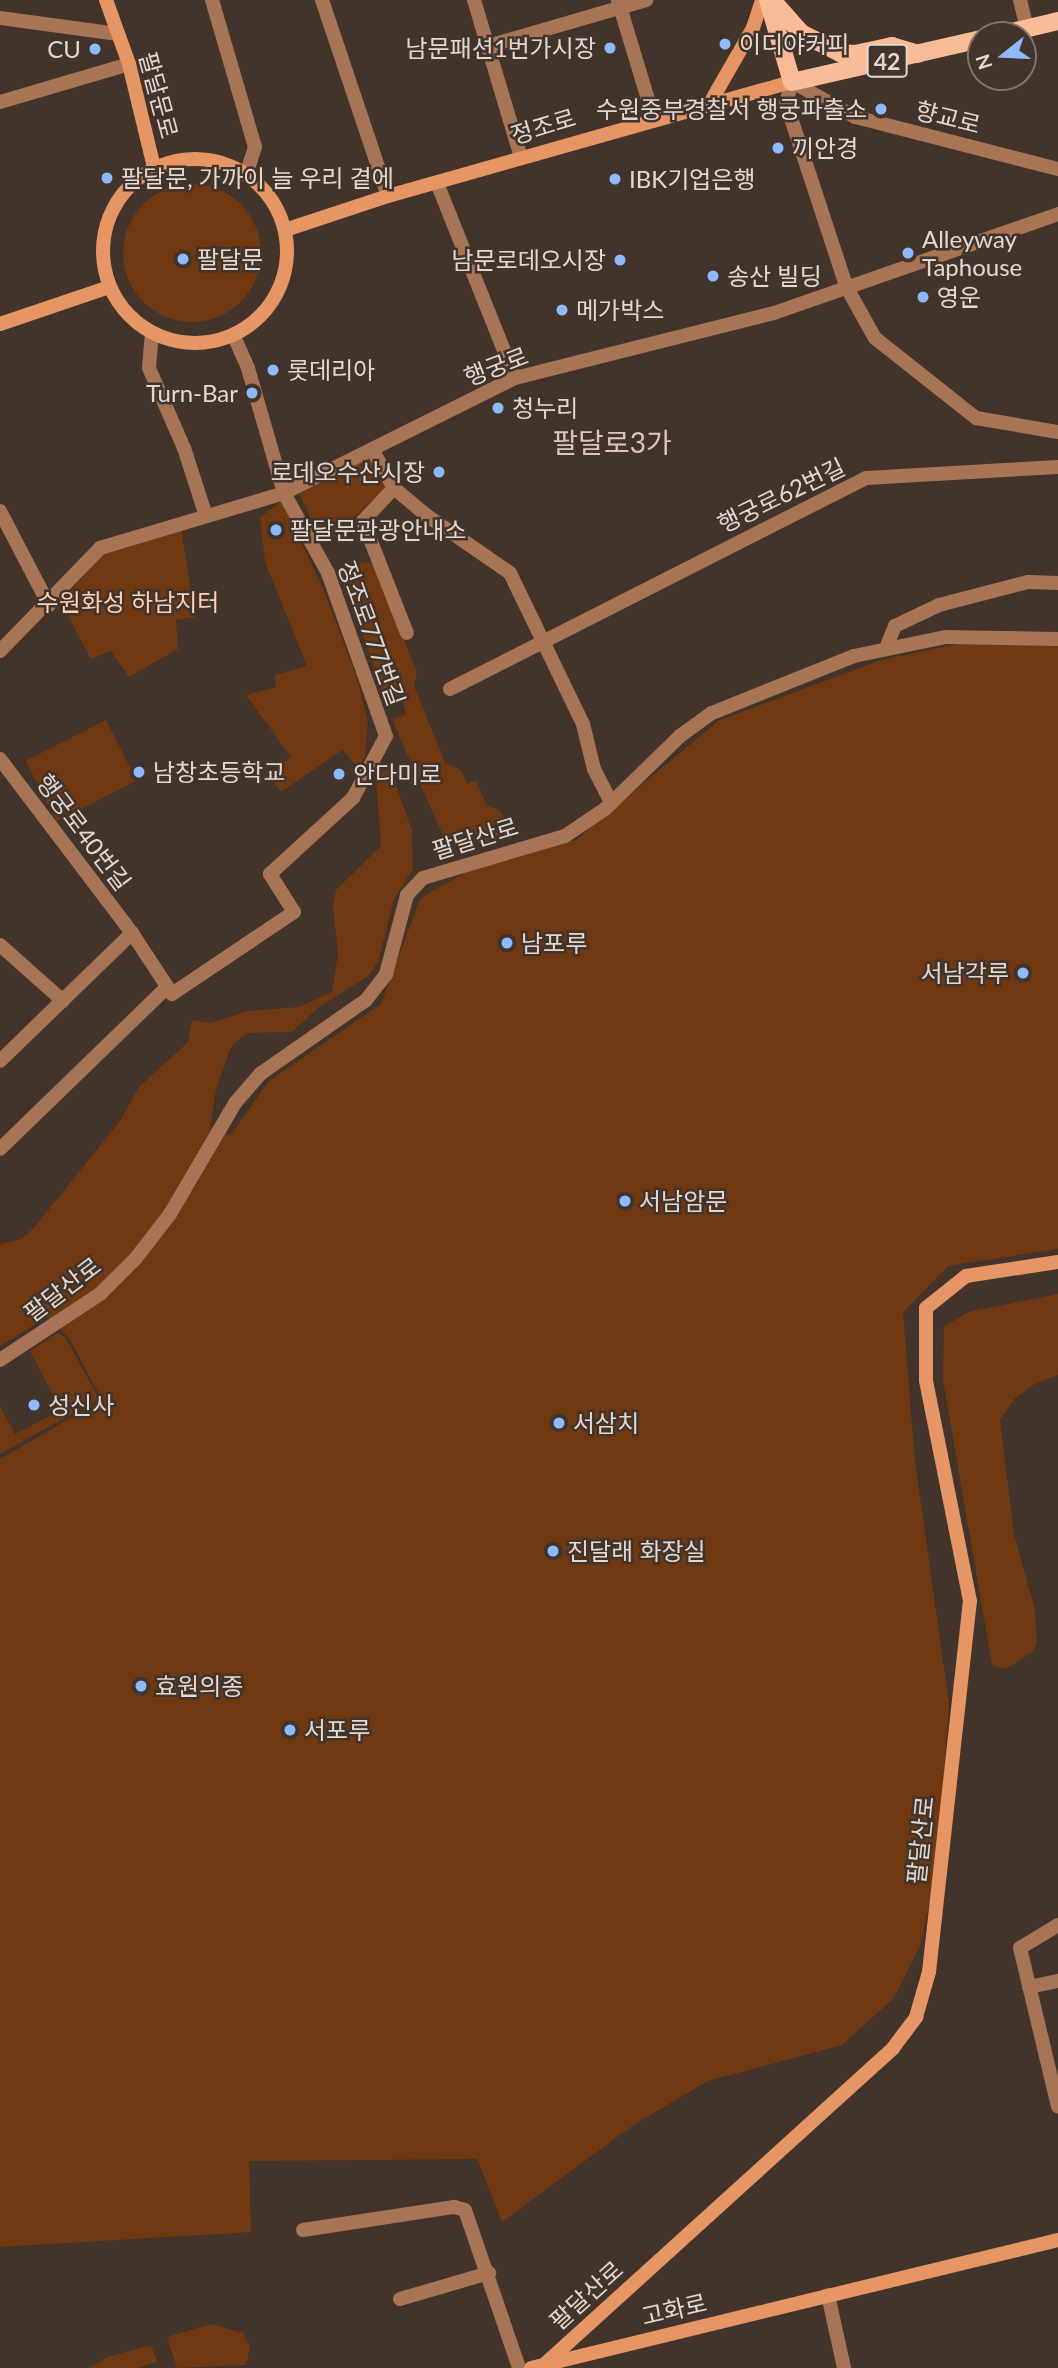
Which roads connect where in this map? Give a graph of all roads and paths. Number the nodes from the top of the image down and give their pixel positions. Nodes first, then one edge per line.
1 (106, 0) edge
2 (212, 0) edge
3 (323, 0) edge
4 (474, 0) edge
5 (646, 0) edge
6 (762, 0) edge
7 (770, 0) edge
8 (1020, 0) edge
9 (619, 4) edge
10 (0, 18) edge
11 (1025, 21) edge
12 (1058, 21) edge
13 (1037, 26) edge
14 (118, 34) junction
15 (967, 42) edge
16 (488, 46) junction
17 (918, 54) junction
18 (129, 64) junction
19 (792, 82) junction
20 (0, 102) edge
21 (709, 103) junction
22 (654, 119) junction
23 (521, 158) junction
24 (155, 167) junction
25 (1058, 169) edge
26 (246, 174) junction
27 (437, 183) junction
28 (388, 196) junction
29 (1058, 214) edge
30 (285, 230) junction
31 (109, 287) junction
32 (847, 288) junction
33 (0, 324) edge
34 (152, 333) junction
35 (234, 336) junction
36 (515, 378) junction
37 (1058, 432) edge
38 (373, 451) junction
39 (1058, 467) edge
40 (394, 488) junction
41 (284, 493) junction
42 (0, 511) edge
43 (206, 516) junction
44 (4, 526) edge
45 (1058, 583) edge
46 (49, 605) junction
47 (407, 633) dead end
48 (544, 638) junction
49 (1058, 639) edge
50 (886, 648) junction
51 (0, 651) edge
52 (450, 690) dead end
53 (0, 759) edge
54 (611, 803) junction
55 (132, 933) junction
56 (0, 945) edge
57 (167, 987) junction
58 (62, 1001) junction
59 (0, 1061) edge
60 (0, 1149) edge
61 (1058, 1262) edge
62 (0, 1360) edge
63 (1058, 1925) edge
64 (1058, 1981) edge
65 (1029, 1987) junction
66 (1058, 2102) edge
67 (303, 2230) dead end
68 (1058, 2240) edge
69 (489, 2273) junction
70 (828, 2295) junction
71 (400, 2299) dead end
72 (546, 2365) edge
73 (519, 2368) edge
74 (531, 2368) edge
75 (844, 2368) edge

1 - 14 street, 팔달문로
2 - 26 street
3 - 28 street
4 - 16 street
5 - 9 street
6 - 21 street
7 - 17 main road
7 - 19 main road
8 - 11 street
9 - 16 street
9 - 22 street
10 - 14 street, 팔달문로
12 - 13 main road
14 - 18 street, 팔달문로
15 - 17 main road, 정조로 / 42
16 - 23 street
17 - 19 main road, 정조로 / 42
18 - 20 street
18 - 24 street, 팔달문로
19 - 21 street, 정조로
19 - 25 street, 향교로
19 - 32 street
21 - 22 street, 정조로
22 - 23 street, 정조로
23 - 27 street, 정조로
24 - 26 street
24 - 31 street
26 - 30 street
27 - 28 street, 정조로
27 - 36 street
28 - 30 street, 정조로
29 - 32 street, 행궁로
30 - 35 street
31 - 33 street
31 - 34 street
32 - 36 street, 행궁로
32 - 37 street
34 - 35 street
34 - 43 street
35 - 41 street, 정조로777번길
36 - 38 street, 행궁로
38 - 40 street
38 - 41 street, 행궁로
39 - 48 street, 행궁로62번길
40 - 47 street
40 - 48 street
41 - 43 street, 행궁로
41 - 57 street, 정조로777번길
42 - 44 street
43 - 46 street, 행궁로
44 - 46 street
45 - 50 street
46 - 51 street, 행궁로
48 - 52 street, 행궁로62번길
48 - 54 street
49 - 50 street, 팔달산로
50 - 54 street, 팔달산로
53 - 55 street, 행궁로40번길
54 - 62 street, 팔달산로
55 - 57 street, 행궁로40번길
55 - 58 street
56 - 58 street
57 - 60 street
58 - 59 street
61 - 72 street, 팔달산로
63 - 65 street
64 - 65 street
65 - 66 street
67 - 69 street
68 - 70 street, 고화로
69 - 71 street
69 - 73 street
70 - 72 street, 고화로
70 - 75 street
72 - 74 street, 고화로

